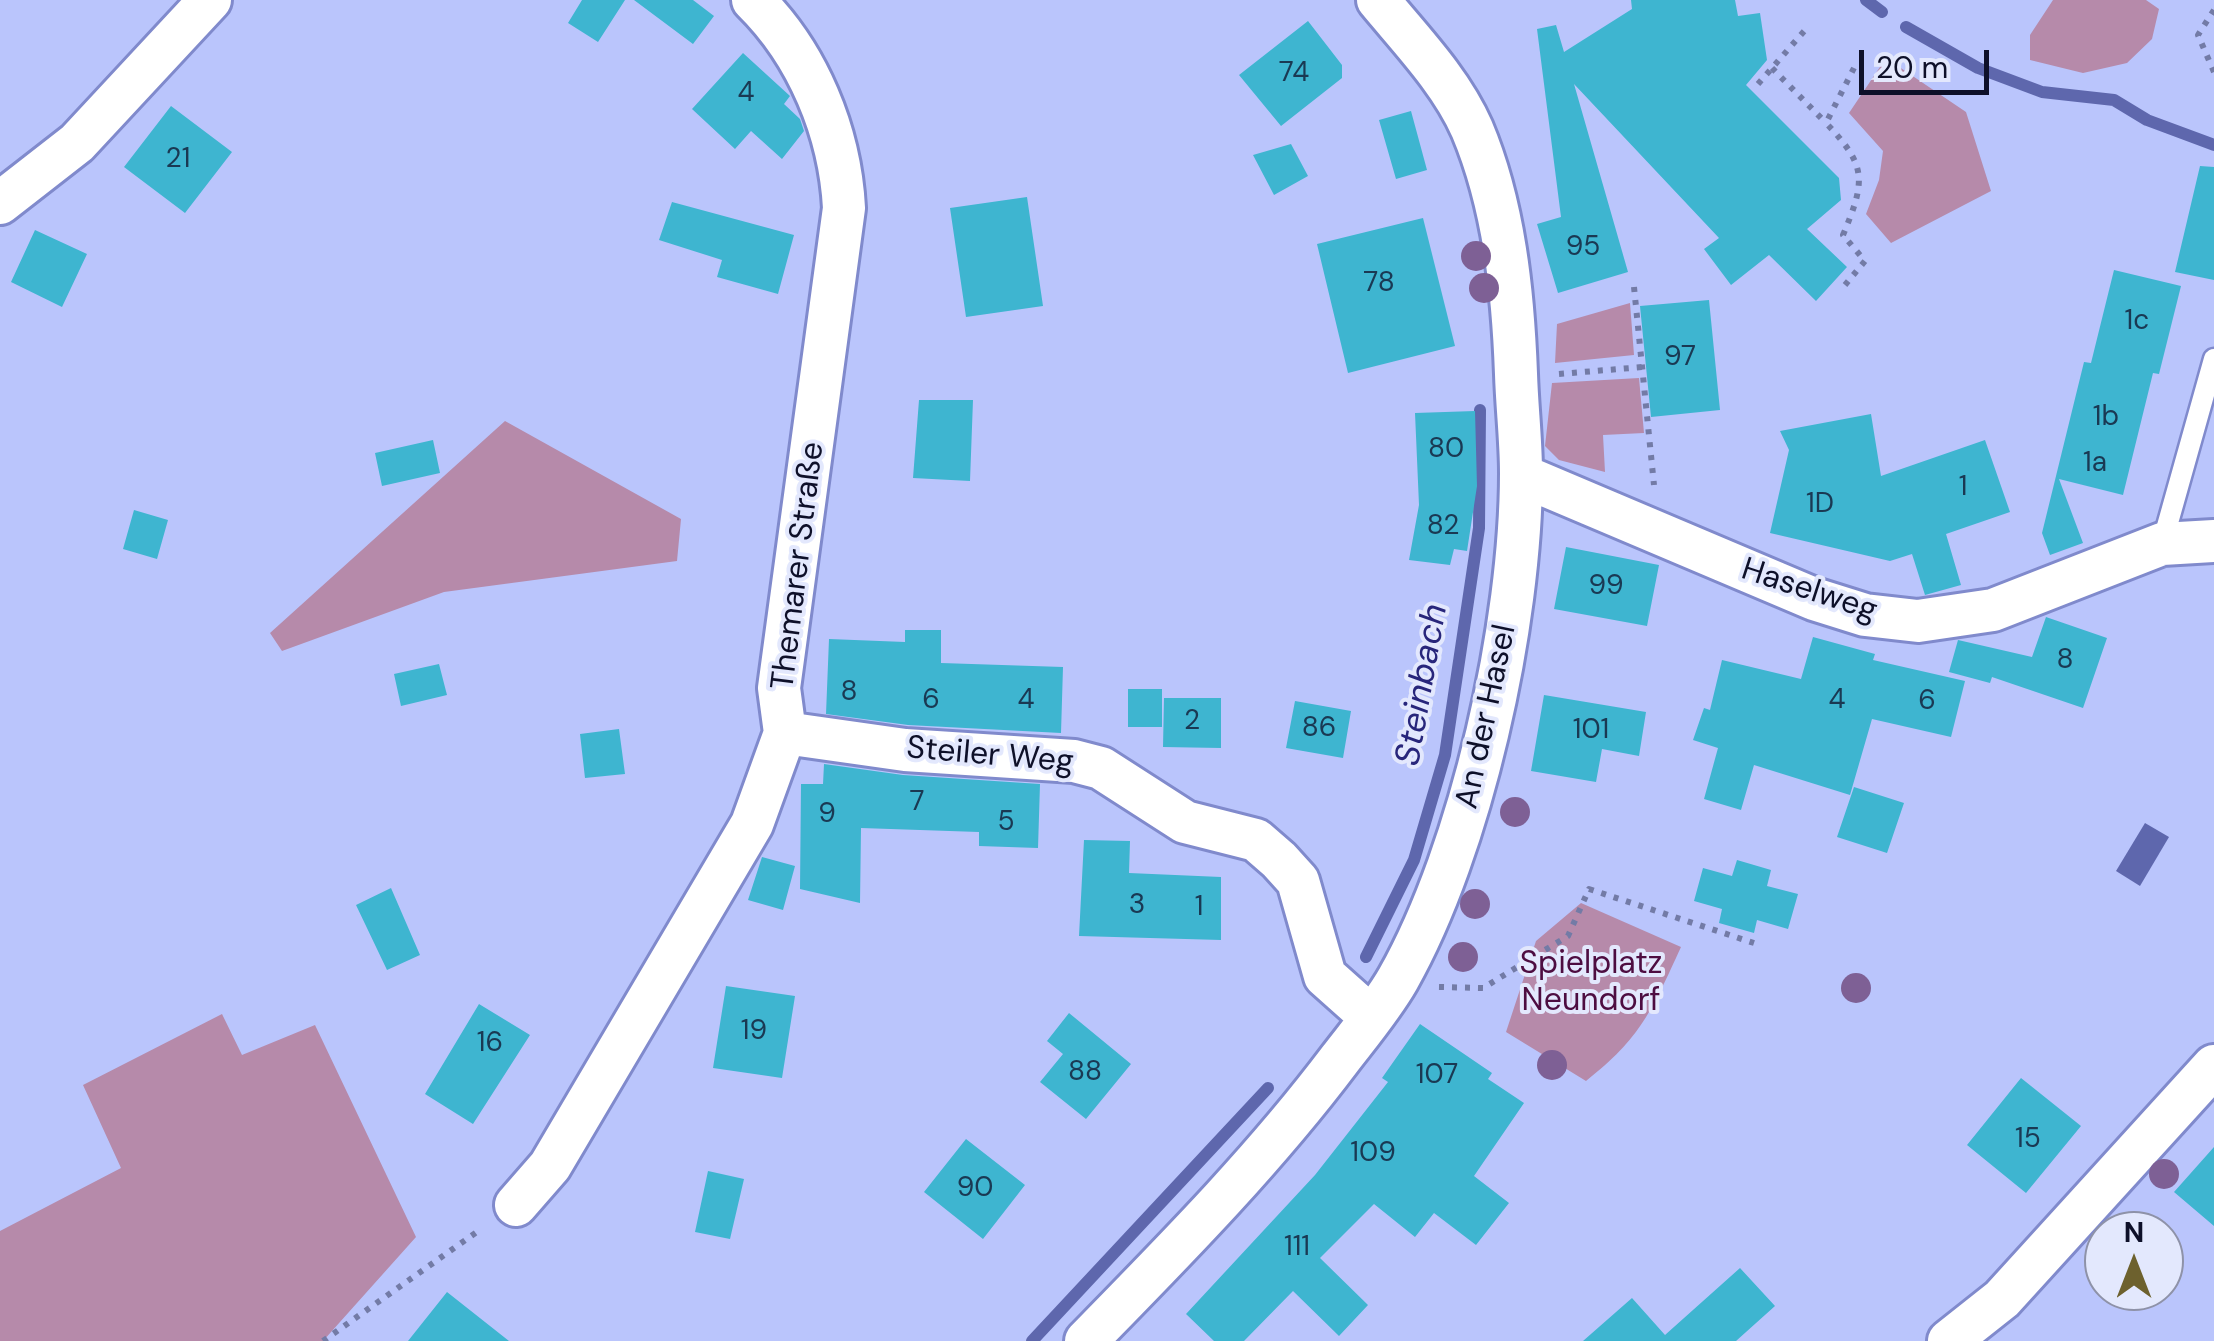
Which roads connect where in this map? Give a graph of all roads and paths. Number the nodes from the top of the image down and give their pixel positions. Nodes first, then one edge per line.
1 (210, 0) edge
2 (753, 0) edge
3 (1378, 0) edge
4 (2214, 10) edge
5 (1806, 29) dead end
6 (1772, 68) junction
7 (1854, 68) dead end
8 (2214, 72) edge
9 (1758, 84) dead end
10 (1826, 123) junction
11 (0, 203) edge
12 (1845, 284) dead end
13 (1634, 288) dead end
14 (2214, 359) edge
15 (1643, 367) junction
16 (1516, 378) junction
17 (1650, 444) dead end
18 (1521, 475) junction
19 (2214, 541) edge
20 (2162, 544) junction
21 (786, 733) junction
22 (1754, 943) dead end
23 (1483, 988) dead end
24 (1371, 1018) junction
25 (2214, 1066) edge
26 (516, 1206) joint
27 (323, 1341) edge
28 (1086, 1341) edge
29 (1949, 1341) edge

1 - 11 street
2 - 21 street, Themarer Straße
3 - 16 street, An der Hasel
4 - 8 path
5 - 6 path
6 - 9 path
6 - 10 path
7 - 10 path
10 - 12 path
13 - 15 path
14 - 20 lane
15 - 16 path
15 - 17 path
16 - 18 street, An der Hasel
18 - 20 street, Haselweg
18 - 24 street, An der Hasel
19 - 20 street, Haselweg
21 - 24 street, Steiler Weg
21 - 26 street, Themarer Straße
22 - 23 path
24 - 28 street, An der Hasel
25 - 29 street
26 - 27 path

